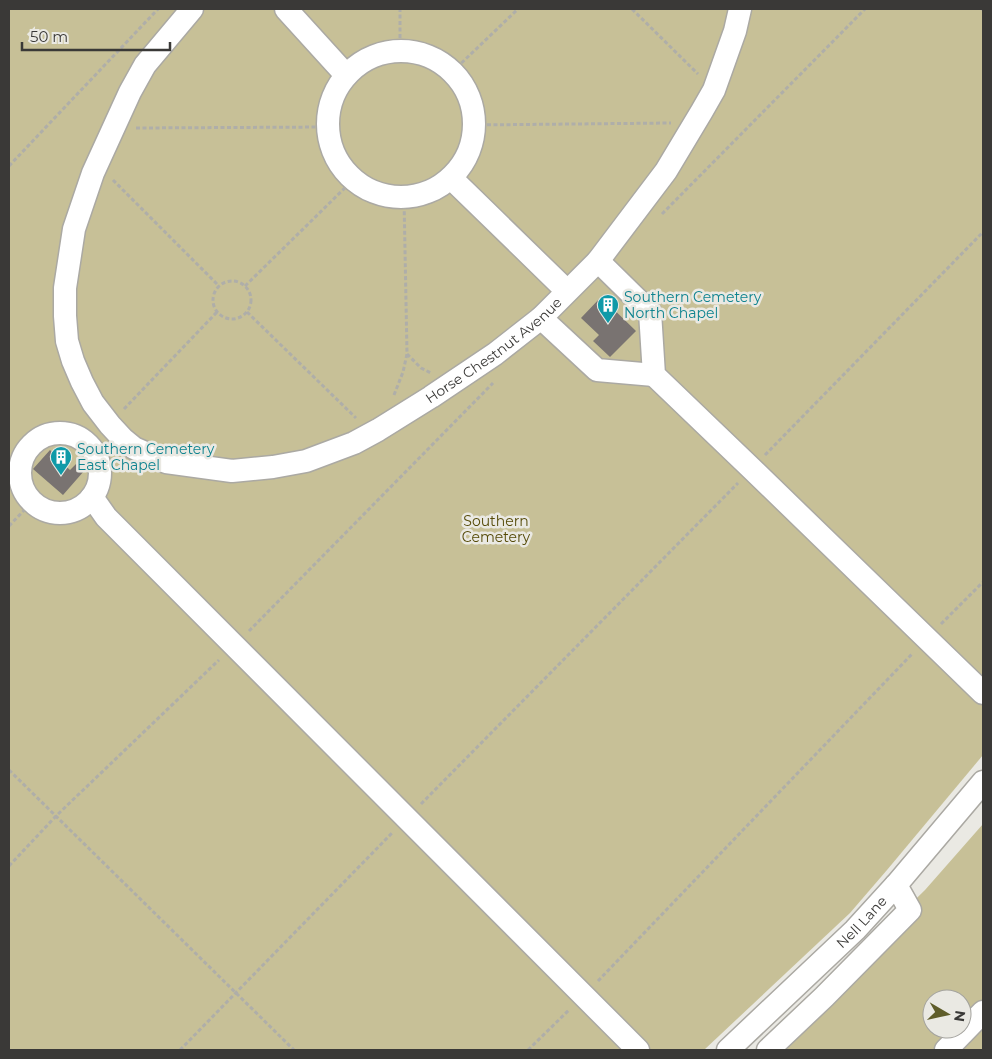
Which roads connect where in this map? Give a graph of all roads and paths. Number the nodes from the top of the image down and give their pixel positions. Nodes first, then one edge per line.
1 (158, 9) edge
2 (192, 9) edge
3 (286, 9) edge
4 (400, 9) edge
5 (518, 9) edge
6 (632, 9) edge
7 (740, 9) edge
8 (865, 9) edge
9 (400, 51) junction
10 (452, 72) junction
11 (346, 75) junction
12 (714, 90) junction
13 (696, 122) junction
14 (474, 125) junction
15 (328, 127) junction
16 (113, 128) junction
17 (97, 164) junction
18 (9, 166) edge
19 (451, 178) junction
20 (353, 180) junction
21 (404, 198) junction
22 (661, 215) dead end
23 (983, 232) edge
24 (598, 261) junction
25 (218, 286) junction
26 (245, 286) junction
27 (568, 291) junction
28 (217, 312) junction
29 (247, 312) junction
30 (541, 318) junction
31 (407, 354) junction
32 (654, 375) junction
33 (453, 382) junction
34 (493, 383) dead end
35 (111, 426) junction
36 (380, 428) junction
37 (75, 436) junction
38 (99, 463) junction
39 (752, 468) junction
40 (92, 497) junction
41 (32, 502) junction
42 (9, 526) edge
43 (983, 582) edge
44 (927, 638) junction
45 (235, 646) junction
46 (983, 693) edge
47 (9, 770) edge
48 (983, 782) edge
49 (56, 816) junction
50 (406, 818) junction
51 (9, 866) edge
52 (896, 885) junction
53 (236, 993) junction
54 (583, 996) junction
55 (980, 1023) edge
56 (180, 1050) edge
57 (294, 1050) edge
58 (528, 1050) edge
59 (638, 1050) edge
60 (728, 1050) edge
61 (768, 1050) edge
62 (946, 1050) edge

1 - 18 path
2 - 16 street
3 - 11 street
4 - 9 path
5 - 10 path
6 - 12 path
7 - 12 street, Horse Chestnut Avenue
8 - 22 path
9 - 10 street
9 - 11 street
10 - 14 street
11 - 15 street
12 - 13 street, Horse Chestnut Avenue
13 - 14 path
13 - 24 street, Horse Chestnut Avenue
14 - 19 street
15 - 16 path
15 - 20 street
16 - 17 street
17 - 25 path
17 - 35 street
19 - 21 street
19 - 27 street
20 - 21 street
20 - 26 path
21 - 31 path
23 - 39 path
24 - 27 street, Horse Chestnut Avenue
24 - 32 street
25 - 26 path
25 - 28 path
26 - 29 path
27 - 30 street, Horse Chestnut Avenue
28 - 29 path
28 - 35 path
29 - 36 path
30 - 32 street
30 - 33 street, Horse Chestnut Avenue
31 - 33 path
31 - 36 path
32 - 39 street
33 - 36 street, Horse Chestnut Avenue
34 - 45 path
35 - 36 street, Horse Chestnut Avenue
35 - 37 street
35 - 38 street
37 - 38 street
37 - 41 street
38 - 40 street
39 - 44 street
39 - 50 path
40 - 41 street
40 - 45 street
41 - 42 path
43 - 44 path
44 - 46 street
44 - 54 path
45 - 49 path
45 - 50 street
47 - 49 path
48 - 52 street, Nell Lane
49 - 51 path
49 - 53 path
50 - 53 path
50 - 54 street
52 - 60 street, Nell Lane
52 - 61 street
53 - 56 path
53 - 57 path
54 - 58 path
54 - 59 street
55 - 62 street

